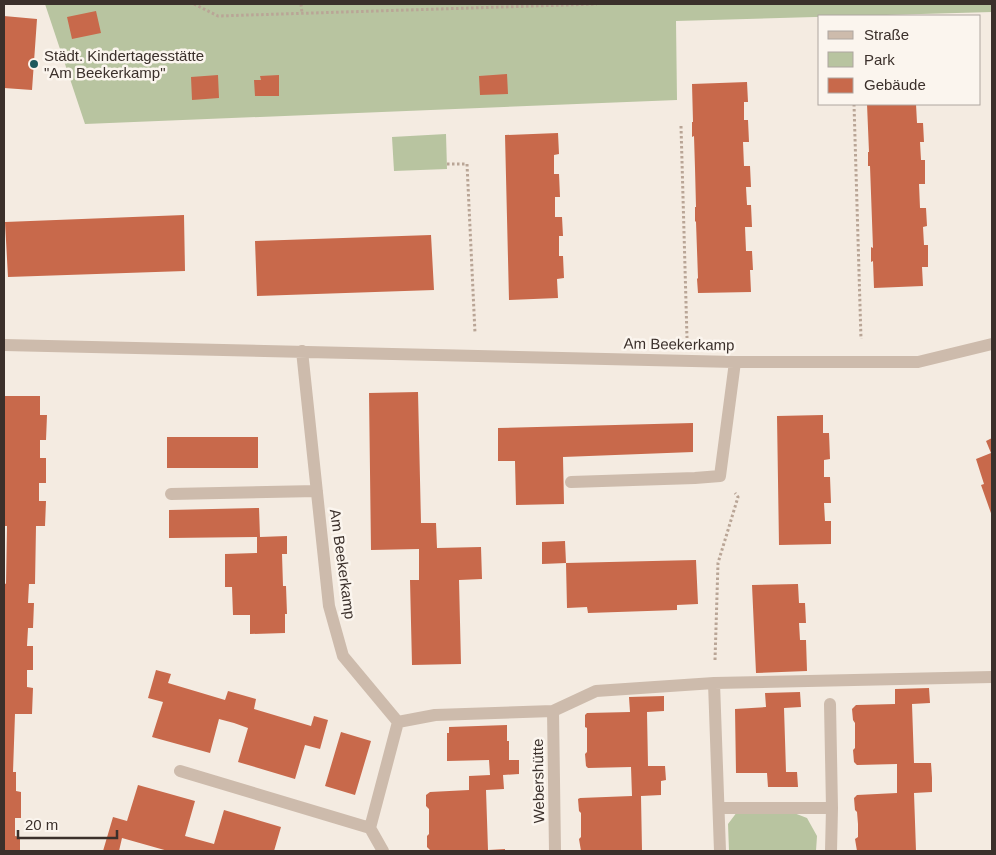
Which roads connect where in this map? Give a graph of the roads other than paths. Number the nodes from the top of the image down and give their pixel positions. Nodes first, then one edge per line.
1 (4, 344) edge
2 (992, 344) edge
3 (302, 351) junction
4 (735, 362) junction
5 (571, 482) dead end
6 (317, 491) junction
7 (171, 494) dead end
8 (992, 677) edge
9 (714, 683) junction
10 (830, 704) dead end
11 (553, 711) junction
12 (398, 722) junction
13 (180, 772) dead end
14 (720, 808) junction
15 (832, 808) junction
16 (370, 828) junction
17 (383, 851) edge
18 (554, 851) edge
19 (720, 851) edge
20 (831, 851) edge

1 - 3 street, Am Beekerkamp
2 - 4 street, Am Beekerkamp
3 - 4 street, Am Beekerkamp
3 - 6 street, Am Beekerkamp
4 - 5 street
6 - 7 street
6 - 12 street, Am Beekerkamp
8 - 9 street
9 - 11 street
9 - 14 street
10 - 15 street
11 - 12 street
11 - 18 street, Webershütte
12 - 16 street
13 - 16 street
14 - 15 street
14 - 19 street
15 - 20 street
16 - 17 street

